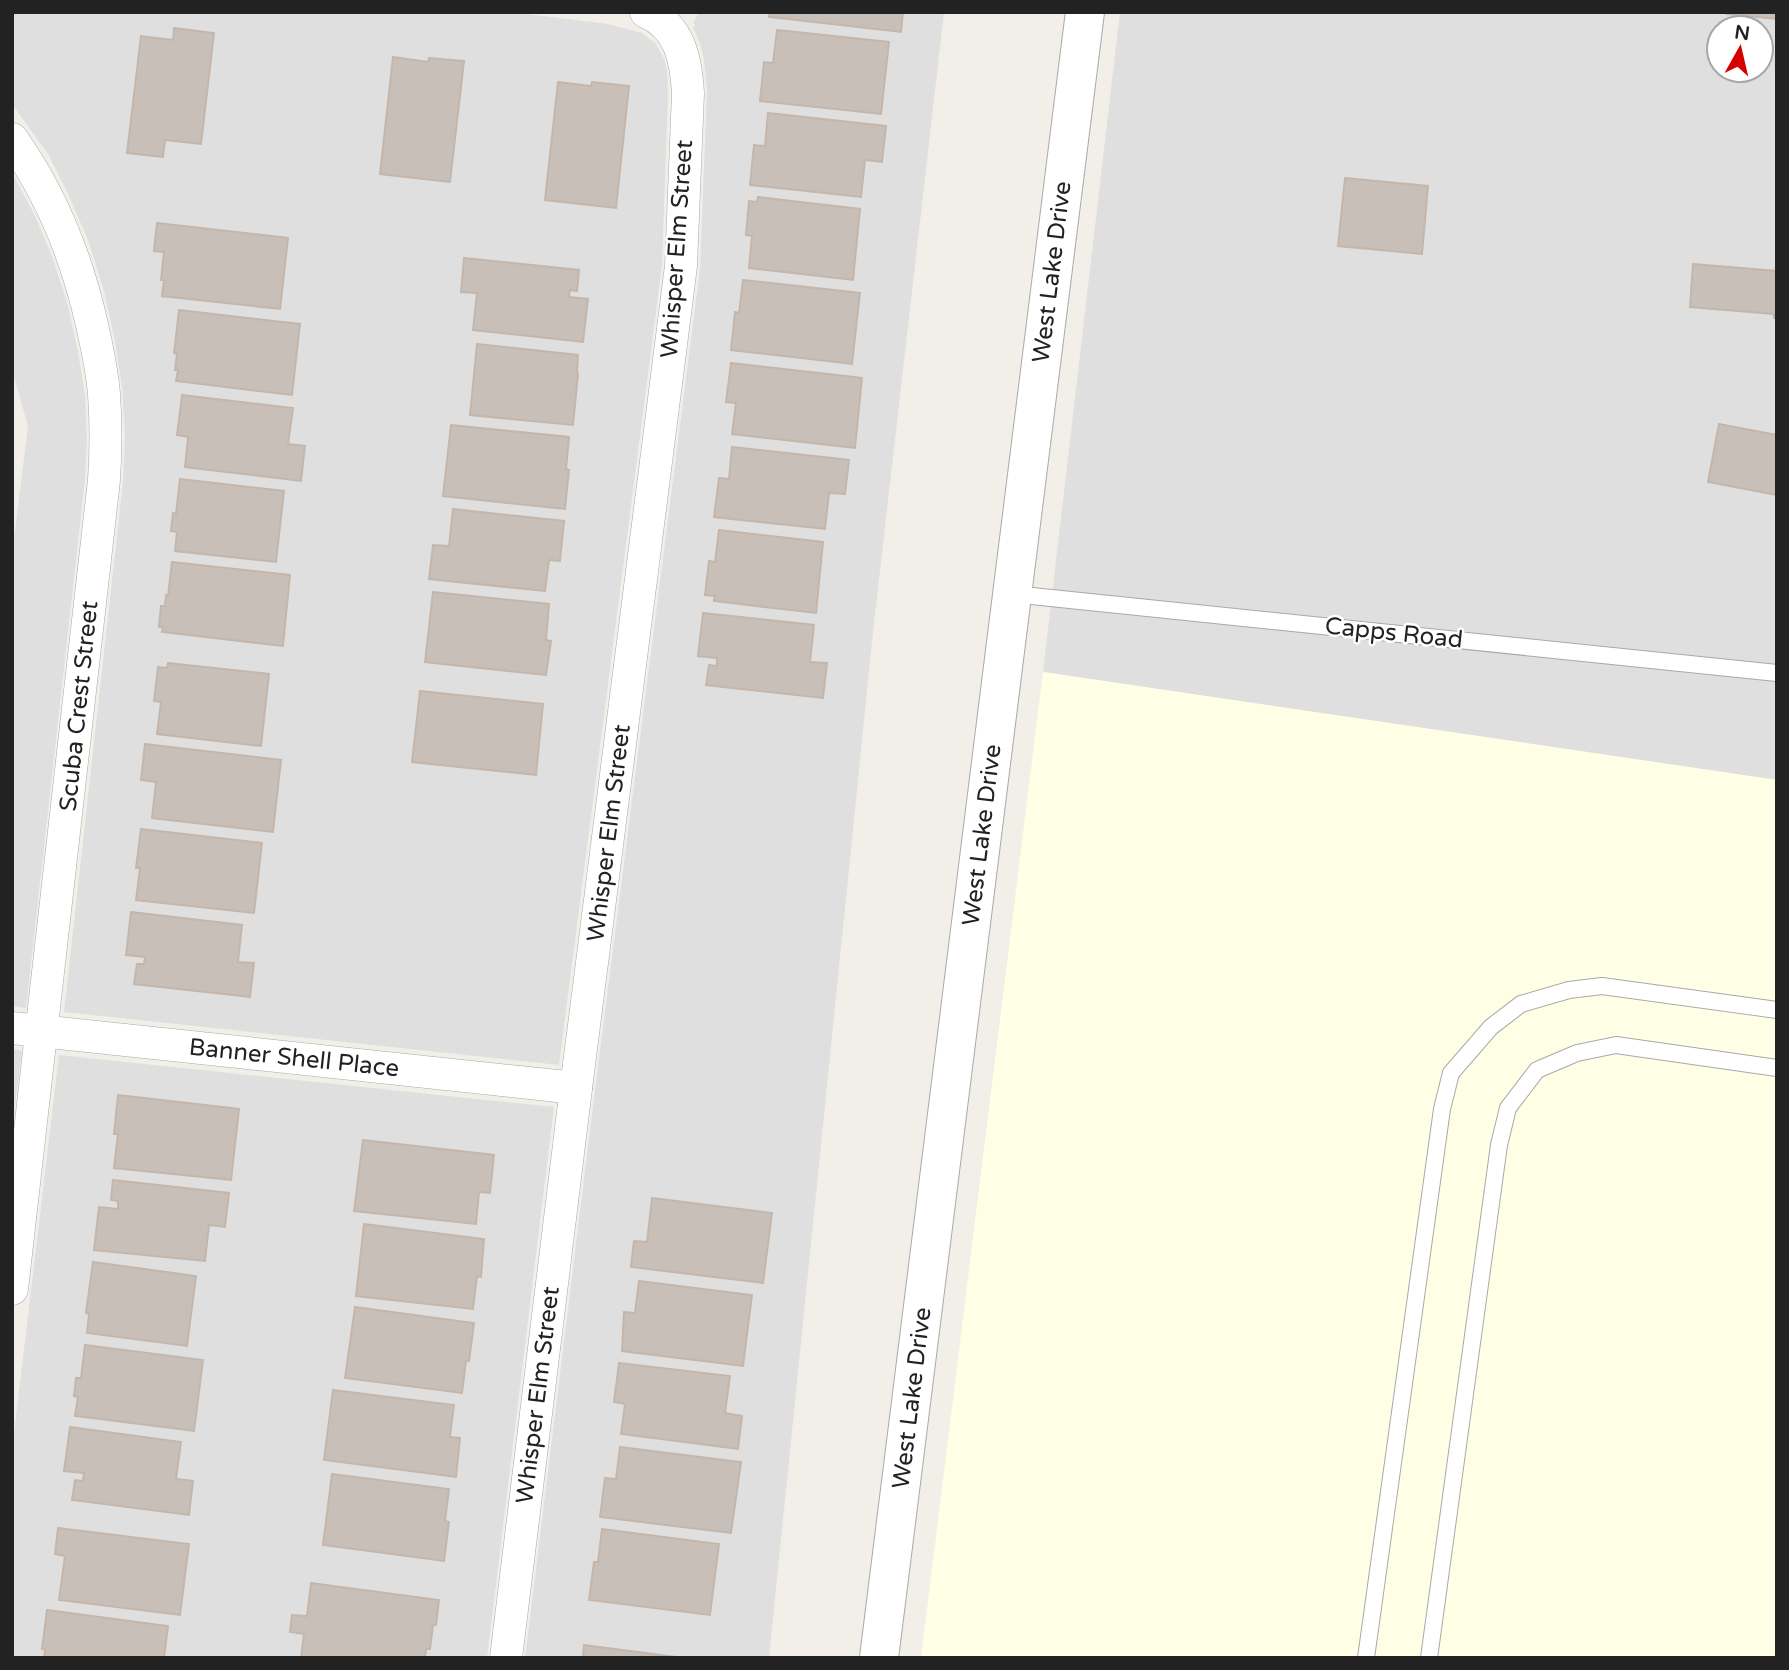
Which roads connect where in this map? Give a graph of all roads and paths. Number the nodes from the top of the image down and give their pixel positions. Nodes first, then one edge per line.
1 (1085, 12) edge
2 (664, 17) edge
3 (12, 139) edge
4 (1012, 594) junction
5 (1777, 673) edge
6 (1777, 1010) edge
7 (28, 1030) edge
8 (1777, 1068) edge
9 (576, 1088) junction
10 (12, 1289) edge
11 (506, 1658) edge
12 (879, 1658) edge
13 (1366, 1658) edge
14 (1429, 1658) edge

1 - 4 street, West Lake Drive
2 - 9 street, Whisper Elm Street
3 - 7 street, Scuba Crest Street
4 - 5 lane, Capps Road
4 - 12 street, West Lake Drive
6 - 13 lane
7 - 9 street, Banner Shell Place
7 - 10 street, Scuba Crest Street
8 - 14 lane
9 - 11 street, Whisper Elm Street

